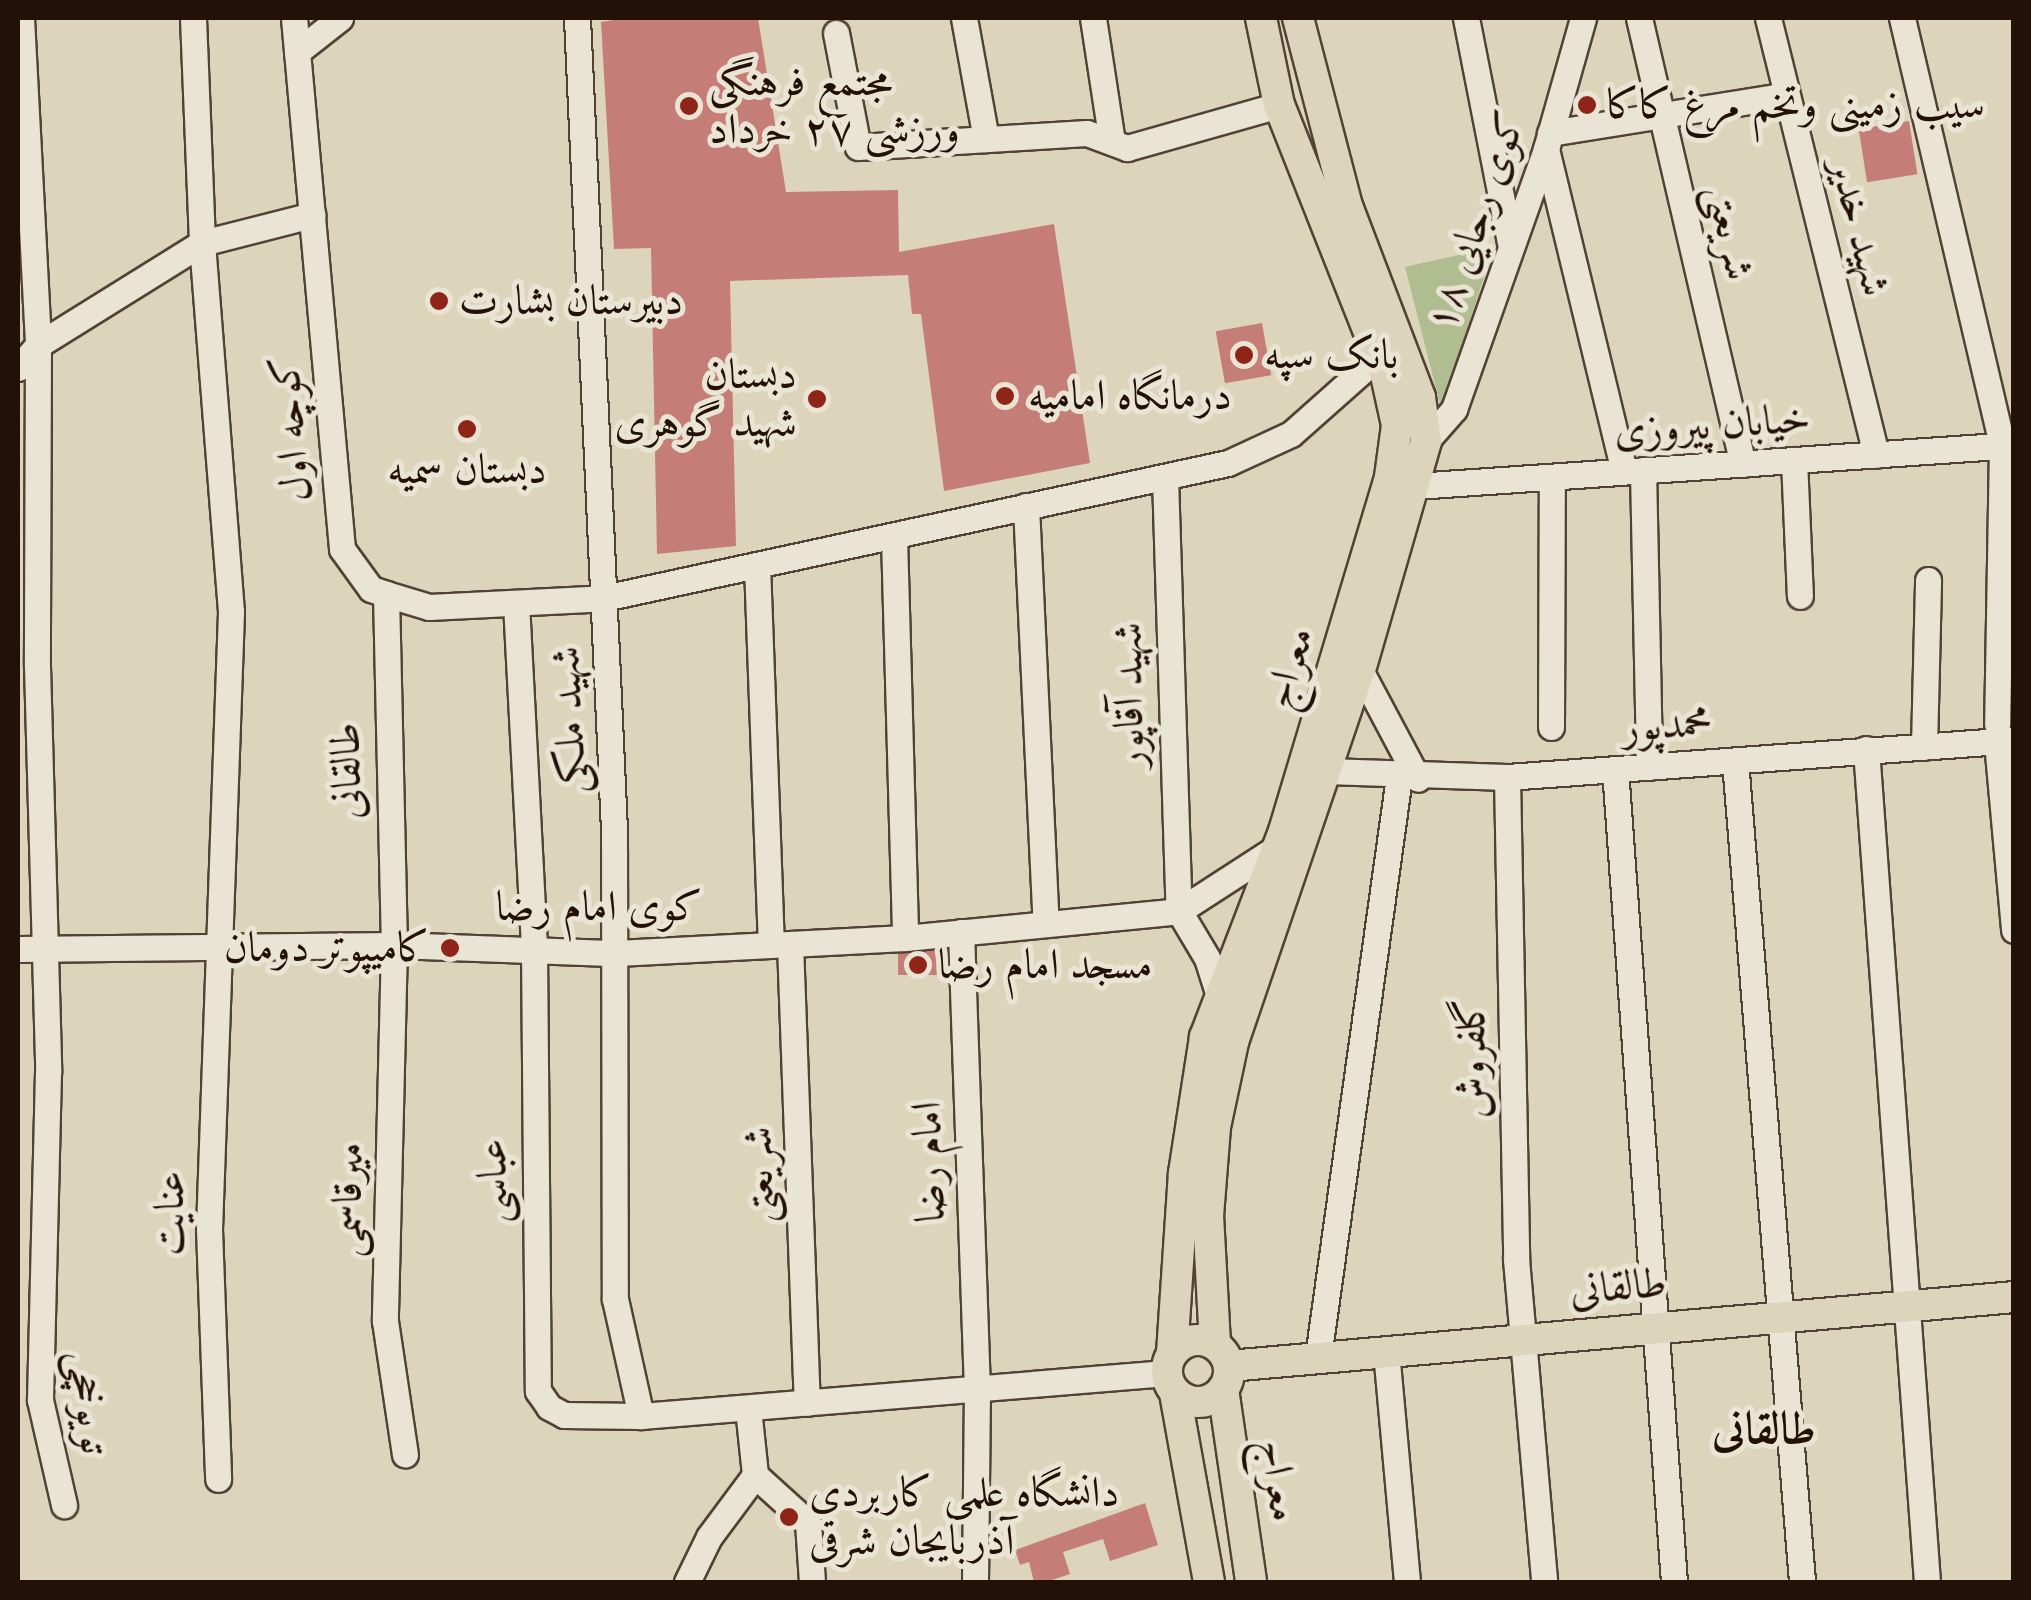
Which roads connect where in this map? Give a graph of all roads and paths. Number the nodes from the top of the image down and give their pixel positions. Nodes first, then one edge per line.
1 (22, 18) edge
2 (193, 18) edge
3 (294, 18) edge
4 (340, 18) edge
5 (577, 18) edge
6 (964, 18) edge
7 (1093, 18) edge
8 (1260, 18) edge
9 (1298, 18) edge
10 (1466, 18) edge
11 (1584, 18) edge
12 (1639, 18) edge
13 (1768, 18) edge
14 (1902, 18) edge
15 (836, 33) dead end
16 (297, 52) junction
17 (1786, 95) junction
18 (1279, 105) junction
19 (1662, 114) junction
20 (986, 139) junction
21 (1548, 141) junction
22 (1112, 142) junction
23 (312, 214) junction
24 (202, 244) junction
25 (1511, 246) junction
26 (38, 345) junction
27 (1379, 356) junction
28 (18, 368) edge
29 (1426, 442) junction
30 (2008, 445) edge
31 (1876, 454) junction
32 (1794, 460) junction
33 (1743, 464) junction
34 (1633, 471) junction
35 (1165, 476) junction
36 (1552, 477) junction
37 (1415, 486) junction
38 (1026, 506) junction
39 (894, 538) junction
40 (757, 565) junction
41 (1928, 580) dead end
42 (386, 594) junction
43 (1800, 596) dead end
44 (604, 598) junction
45 (516, 603) junction
46 (1360, 670) junction
47 (1551, 727) dead end
48 (2002, 735) edge
49 (1924, 747) junction
50 (1866, 750) junction
51 (1736, 760) junction
52 (1649, 767) junction
53 (1615, 769) junction
54 (1326, 771) junction
55 (1507, 777) junction
56 (1409, 778) junction
57 (1278, 847) junction
58 (1179, 910) junction
59 (1046, 922) junction
60 (2014, 930) edge
61 (961, 932) junction
62 (905, 938) junction
63 (780, 944) junction
64 (394, 945) junction
65 (216, 947) junction
66 (18, 949) edge
67 (46, 949) junction
68 (534, 949) junction
69 (616, 953) junction
70 (1220, 998) junction
71 (2014, 1297) edge
72 (1906, 1306) junction
73 (1779, 1318) junction
74 (1651, 1327) junction
75 (1522, 1338) junction
76 (1386, 1351) junction
77 (1318, 1358) junction
78 (1222, 1367) junction
79 (1171, 1373) junction
80 (976, 1390) junction
81 (807, 1403) junction
82 (748, 1408) junction
83 (641, 1416) junction
84 (405, 1456) dead end
85 (756, 1475) junction
86 (218, 1479) dead end
87 (64, 1504) dead end
88 (687, 1582) edge
89 (812, 1582) edge
90 (975, 1582) edge
91 (1208, 1582) edge
92 (1251, 1582) edge
93 (1407, 1582) edge
94 (1544, 1582) edge
95 (1674, 1582) edge
96 (1802, 1582) edge
97 (1927, 1582) edge

1 - 26 street, تویوخچی
2 - 24 street, عنایت
3 - 16 street, کوچه اول
4 - 16 street
5 - 44 street, شهید ملکی
6 - 20 street
7 - 22 street
8 - 18 main road, معراج
9 - 29 main road, معراج
10 - 25 street
11 - 21 street, کوی رجایی ۱۸
12 - 19 street, شریعتی
13 - 17 street, شهید خدیر
14 - 30 street
15 - 20 street
16 - 23 street, کوچه اول
17 - 19 street
17 - 31 street, شهید خدیر
18 - 22 street
18 - 27 main road, معراج
19 - 21 street
19 - 33 street, شریعتی
20 - 22 street
21 - 25 street, کوی رجایی ۱۸
21 - 34 street
23 - 24 street
23 - 42 street, کوچه اول
24 - 26 street
24 - 65 street, عنایت
25 - 29 street, کوی رجایی ۱۸
26 - 28 street
26 - 67 street, تویوخچی
27 - 35 street, کوچه اول
27 - 57 main road, معراج
29 - 37 main road, معراج
30 - 31 street, خیابان پیروزی
30 - 48 street
31 - 32 street, خیابان پیروزی
32 - 33 street, خیابان پیروزی
32 - 43 street
33 - 34 street, خیابان پیروزی
34 - 36 street, خیابان پیروزی
34 - 52 street
35 - 38 street, کوچه اول
35 - 58 street, شهید آقاپور
36 - 37 street, خیابان پیروزی
36 - 47 street
37 - 46 main road, معراج
38 - 39 street, کوچه اول
38 - 59 street
39 - 40 street, کوچه اول
39 - 62 street
40 - 44 street, کوچه اول
40 - 63 street, شریعتی
41 - 49 street
42 - 45 street, کوچه اول
42 - 64 street, طالقانی
44 - 45 street, کوچه اول
44 - 69 street, شهید ملکی
45 - 68 street, عباسی
46 - 54 main road, معراج
46 - 56 street
48 - 49 street, محمدپور
48 - 60 street
49 - 50 street, محمدپور
50 - 51 street, محمدپور
50 - 72 street
51 - 52 street, محمدپور
51 - 73 street
52 - 53 street, محمدپور
53 - 55 street, محمدپور
53 - 74 street
54 - 56 street, محمدپور
54 - 78 main road, معراج
55 - 56 street, محمدپور
55 - 75 street, گلفروش
56 - 77 street
57 - 58 street
57 - 70 main road, معراج
58 - 59 street, کوی امام رضا
58 - 70 street
59 - 61 street, کوی امام رضا
61 - 62 street, کوی امام رضا
61 - 80 street, امام رضا
62 - 63 street, کوی امام رضا
63 - 69 street, کوی امام رضا
63 - 81 street, شریعتی
64 - 65 street, کوی امام رضا
64 - 68 street, کوی امام رضا
64 - 84 street, میرقاسمی
65 - 67 street, کوی امام رضا
65 - 86 street, عنایت
66 - 67 street, کوی امام رضا
67 - 87 street, تویوخچی
68 - 69 street, کوی امام رضا
68 - 83 street, عباسی
69 - 83 street, شهید ملکی
70 - 79 main road, معراج
71 - 72 main road, طالقانی
72 - 73 main road, طالقانی
72 - 97 street
73 - 74 main road, طالقانی
73 - 96 street
74 - 75 main road, طالقانی
74 - 95 street
75 - 76 main road, طالقانی
75 - 94 street, گلفروش
76 - 77 main road, طالقانی
76 - 93 street
77 - 78 main road, طالقانی
78 - 79 main road
78 - 79 main road
78 - 92 main road, معراج
79 - 80 street
79 - 91 main road, معراج
80 - 81 street
80 - 90 street, امام رضا
81 - 82 street
82 - 83 street
82 - 85 street
85 - 88 street
85 - 89 street

